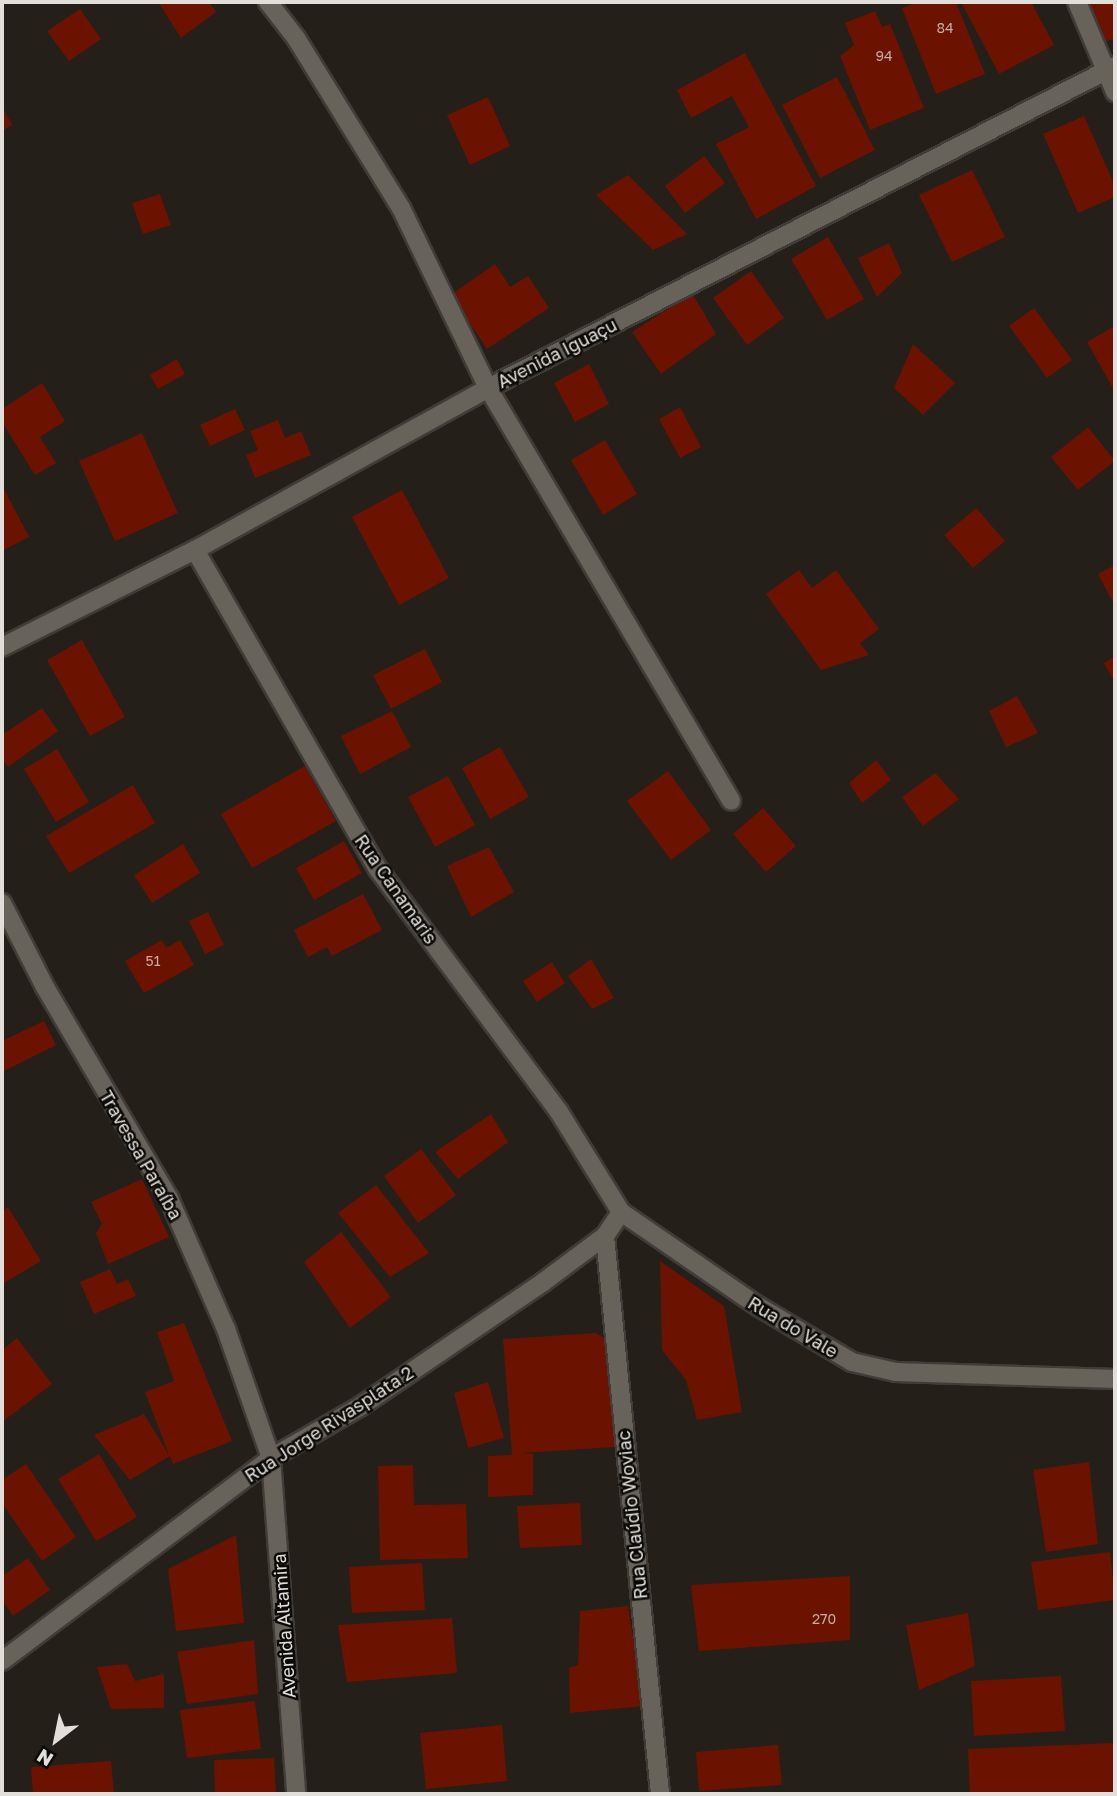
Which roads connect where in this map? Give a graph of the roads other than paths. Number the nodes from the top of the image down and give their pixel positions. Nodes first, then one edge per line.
1 (268, 2) edge
2 (1077, 2) edge
3 (1110, 69) edge
4 (1115, 92) edge
5 (488, 388) junction
6 (195, 550) junction
7 (2, 647) edge
8 (731, 801) dead end
9 (2, 903) edge
10 (621, 1212) junction
11 (605, 1236) junction
12 (1115, 1379) edge
13 (271, 1458) junction
14 (2, 1661) edge
15 (296, 1794) edge
16 (660, 1794) edge

1 - 5 street
2 - 3 street
3 - 4 street
3 - 5 street, Avenida Iguaçu
5 - 6 street, Avenida Iguaçu
5 - 8 street
6 - 7 street, Avenida Iguaçu
6 - 10 street, Rua Canamaris
9 - 13 street, Travessa Paraíba
10 - 11 street, Rua Jorge Rivasplata 2
10 - 12 street, Rua do Vale
11 - 13 street, Rua Jorge Rivasplata 2
11 - 16 street, Rua Claúdio Woviac
13 - 14 street, Rua Jorge Rivasplata 2
13 - 15 street, Avenida Altamira

